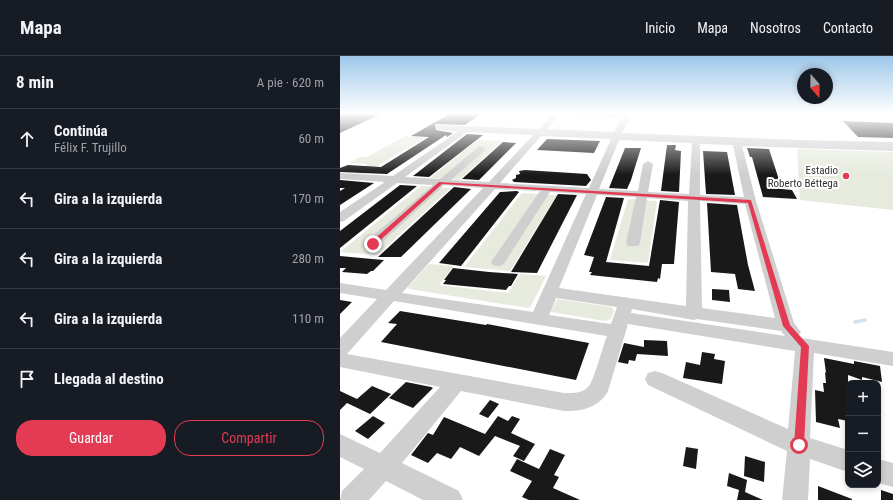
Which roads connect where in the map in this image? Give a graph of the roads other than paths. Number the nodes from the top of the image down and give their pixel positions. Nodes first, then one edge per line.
1 (460, 134) edge
2 (537, 134) edge
3 (572, 134) edge
4 (616, 136) junction
5 (696, 140) junction
6 (736, 141) junction
7 (800, 144) junction
8 (893, 145) edge
9 (893, 148) edge
10 (481, 149) dead end
11 (648, 164) dead end
12 (340, 176) edge
13 (393, 180) junction
14 (441, 183) junction
15 (490, 186) junction
16 (546, 190) junction
17 (593, 193) junction
18 (643, 196) junction
19 (694, 198) junction
20 (750, 201) junction
21 (340, 218) edge
22 (633, 243) dead end
23 (373, 244) dead end
24 (498, 262) dead end
25 (340, 288) edge
26 (550, 292) junction
27 (390, 296) junction
28 (694, 314) junction
29 (622, 317) junction
30 (539, 318) junction
31 (786, 326) junction
32 (805, 346) junction
33 (340, 350) edge
34 (893, 359) edge
35 (340, 360) edge
36 (655, 380) dead end
37 (457, 382) junction
38 (340, 445) edge
39 (799, 445) junction
40 (845, 460) edge
41 (384, 466) junction
42 (881, 472) edge
43 (893, 475) edge
44 (351, 500) edge
45 (450, 500) edge
46 (795, 500) edge

1 - 13 street
2 - 15 street
3 - 4 street
4 - 5 street
4 - 17 street
5 - 6 street
5 - 19 street
6 - 7 street
6 - 20 street
7 - 8 street
7 - 9 street
10 - 14 street
11 - 18 street
12 - 13 street
13 - 14 street
13 - 21 street
14 - 15 street
14 - 23 street
15 - 16 street
15 - 27 street
16 - 17 street
16 - 24 street
17 - 18 street
17 - 26 street
18 - 19 street
18 - 22 street
19 - 20 street
19 - 28 street
20 - 31 street
25 - 27 street
26 - 29 street
26 - 30 street
27 - 30 street
27 - 33 street
28 - 29 street
28 - 31 street
29 - 30 street
29 - 32 street
29 - 37 street
31 - 32 street
32 - 34 street
32 - 39 street
35 - 37 street
36 - 39 street
37 - 41 street
38 - 41 street
39 - 40 street
39 - 46 street
41 - 44 street
41 - 45 street
42 - 43 street

